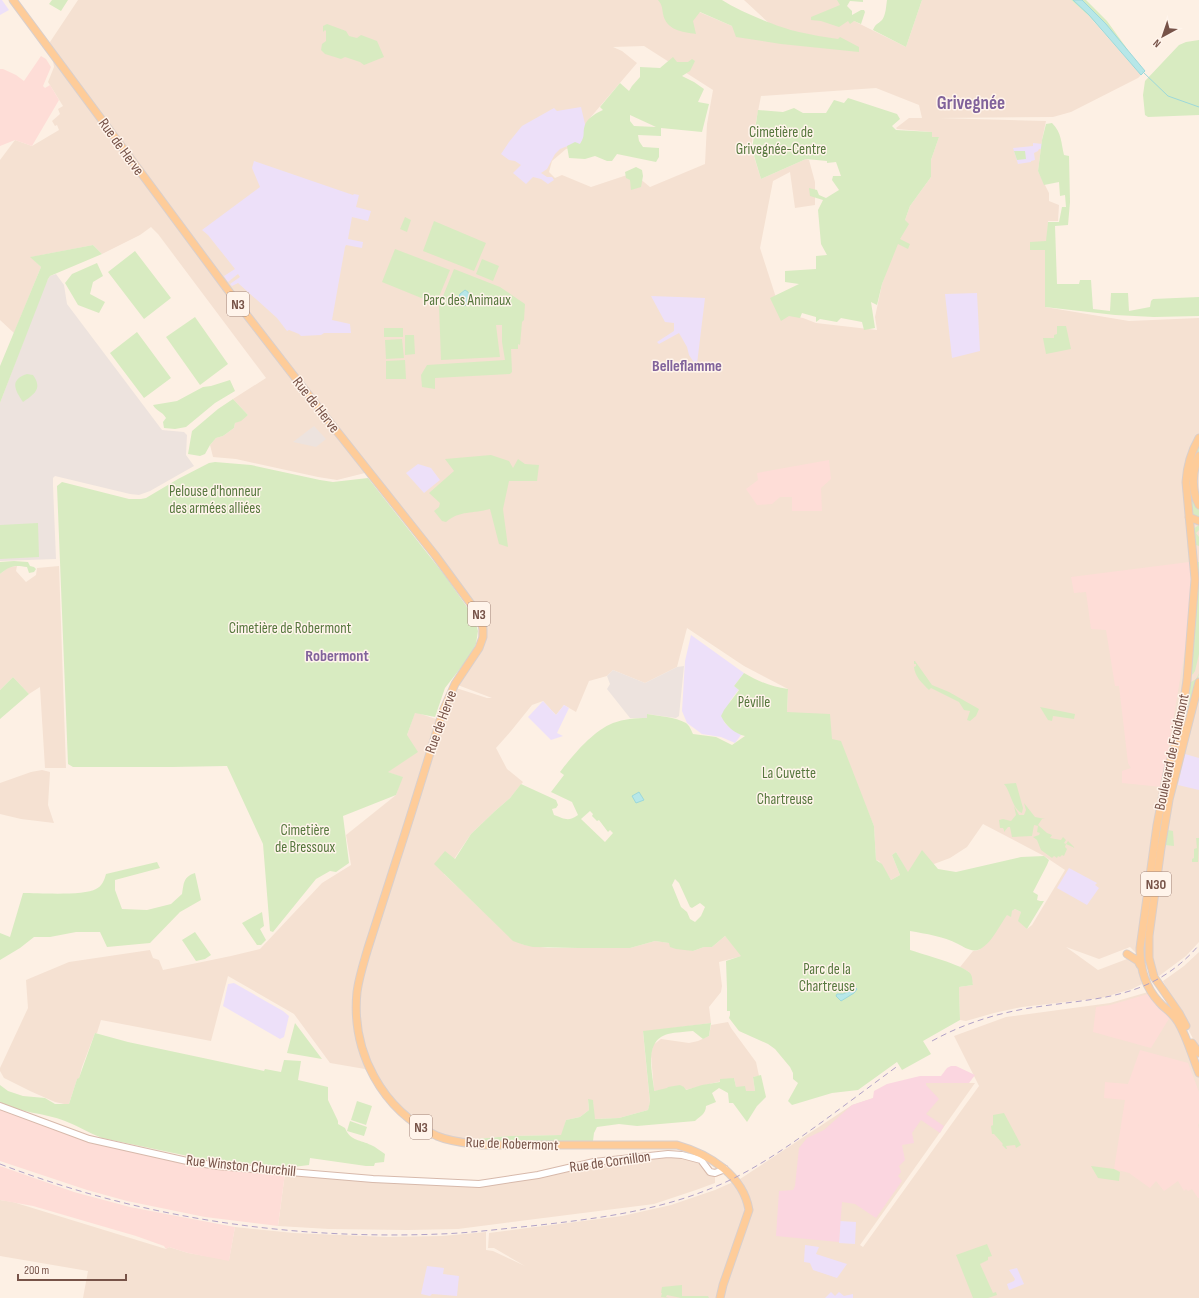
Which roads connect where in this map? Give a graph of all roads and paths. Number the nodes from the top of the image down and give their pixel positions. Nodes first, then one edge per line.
1 (12, 0) edge
2 (1199, 438) edge
3 (1199, 456) edge
4 (1199, 505) edge
5 (1189, 517) junction
6 (1199, 522) edge
7 (1191, 529) junction
8 (1196, 560) edge
9 (1199, 682) edge
10 (1161, 825) junction
11 (403, 838) joint
12 (1127, 954) dead end
13 (1141, 966) junction
14 (1192, 1043) junction
15 (1199, 1053) edge
16 (1199, 1061) edge
17 (1199, 1073) edge
18 (0, 1106) edge
19 (726, 1169) junction
20 (489, 1183) joint
21 (720, 1298) edge

1 - 11 main road, Rue de Herve / N3
2 - 5 main road, Boulevard de Froidmont
3 - 4 main road
5 - 6 main road
5 - 7 main road, Boulevard de Froidmont
6 - 7 main road
7 - 8 main road, Boulevard de Froidmont
8 - 10 main road, Boulevard de Froidmont
9 - 10 main road, Boulevard de Froidmont / N30
10 - 13 main road
10 - 14 main road, N30
11 - 19 main road, Rue de Robermont / N3
12 - 13 main road
13 - 17 main road
14 - 15 main road
14 - 16 main road, N30
18 - 20 main road, Rue Winston Churchill
19 - 20 main road, Rue de Cornillon
19 - 21 main road, N3

